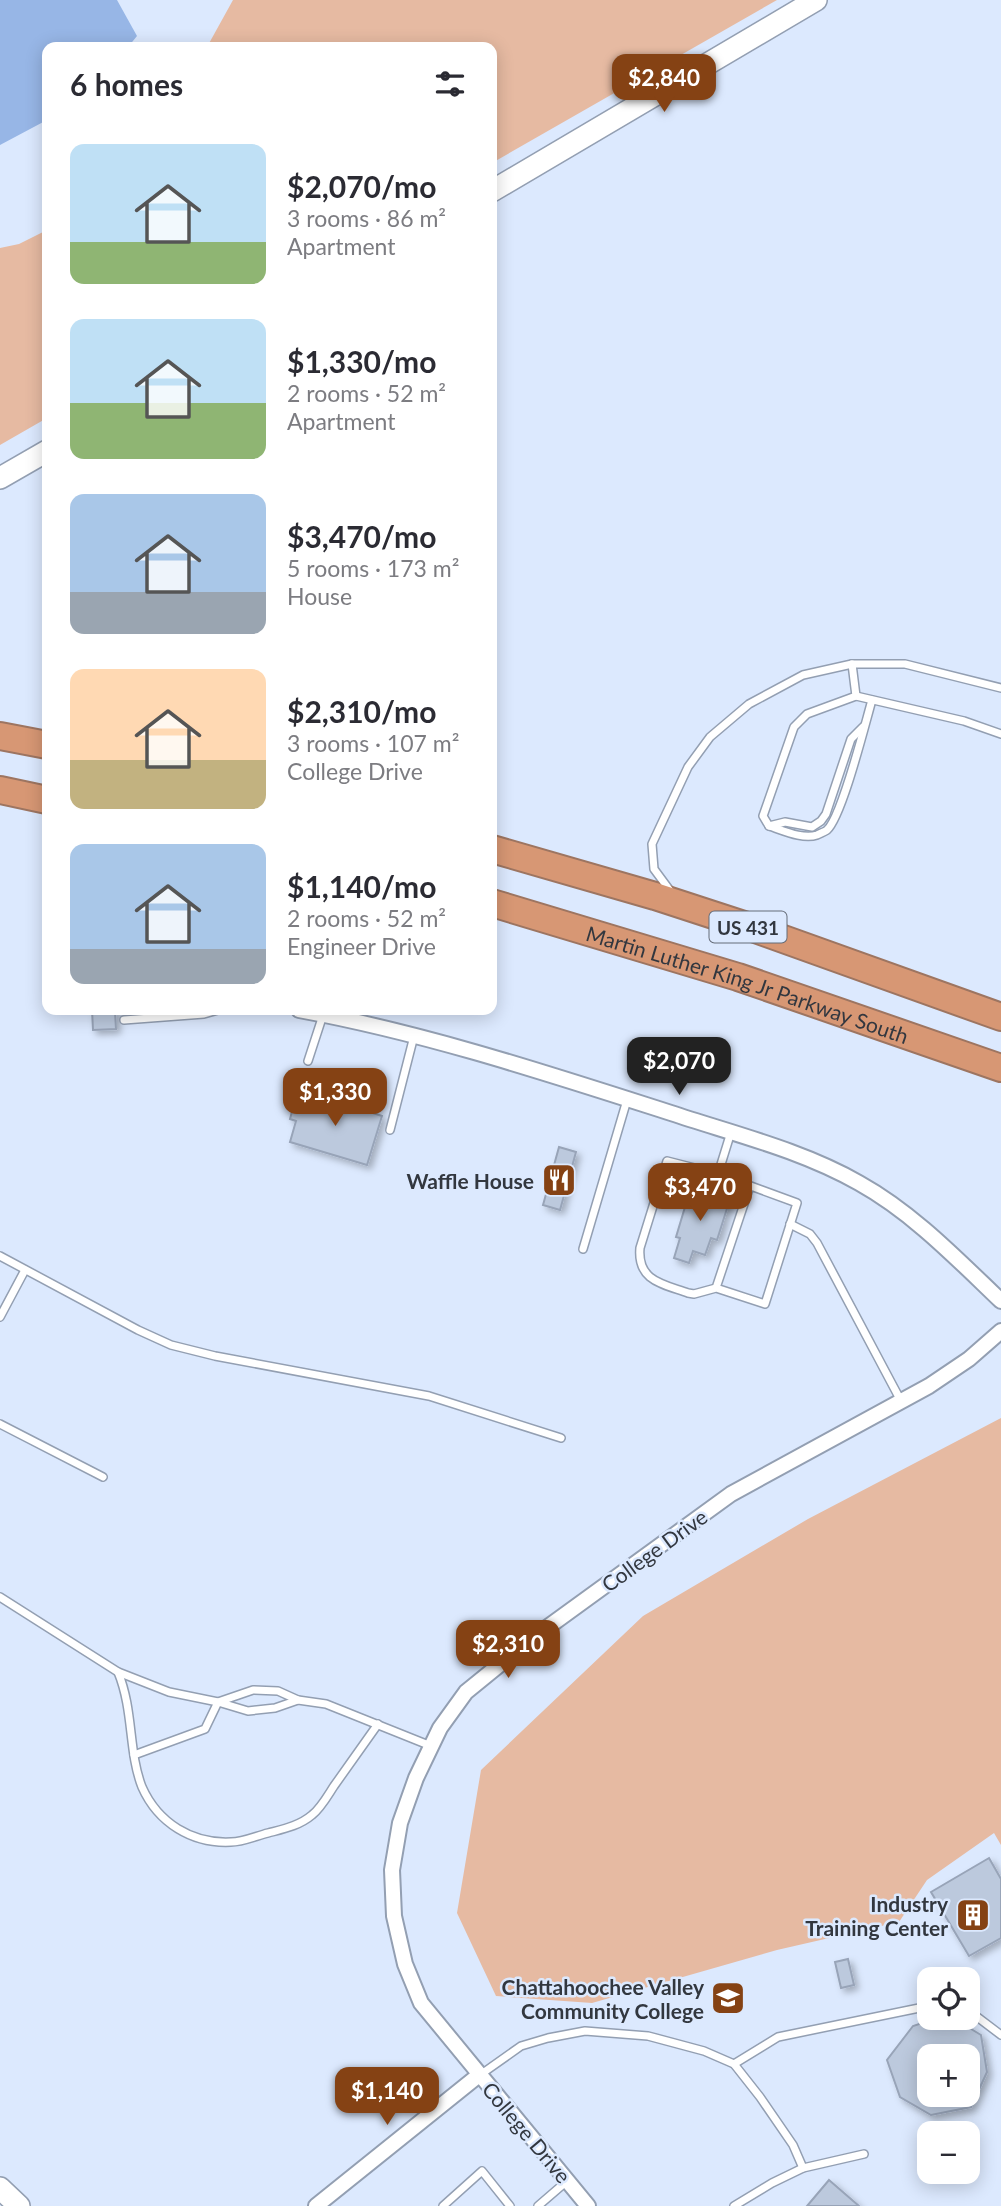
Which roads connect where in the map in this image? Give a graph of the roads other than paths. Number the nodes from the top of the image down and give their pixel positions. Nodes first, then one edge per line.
1 (816, 0) edge
2 (497, 188) edge
3 (42, 455) edge
4 (0, 478) edge
5 (852, 664) junction
6 (1001, 688) edge
7 (856, 696) junction
8 (872, 700) junction
9 (1001, 734) edge
10 (0, 736) edge
11 (42, 744) edge
12 (0, 790) edge
13 (42, 799) edge
14 (497, 850) edge
15 (497, 905) edge
16 (688, 907) junction
17 (191, 1015) edge
18 (323, 1015) edge
19 (327, 1015) edge
20 (1001, 1017) edge
21 (124, 1020) dead end
22 (414, 1036) junction
23 (308, 1061) dead end
24 (1001, 1068) edge
25 (627, 1099) junction
26 (390, 1130) dead end
27 (731, 1132) junction
28 (718, 1174) junction
29 (750, 1186) junction
30 (790, 1224) junction
31 (583, 1248) dead end
32 (0, 1256) edge
33 (25, 1270) junction
34 (716, 1288) junction
35 (1001, 1301) edge
36 (0, 1317) edge
37 (1001, 1331) edge
38 (901, 1401) junction
39 (0, 1424) edge
40 (561, 1438) dead end
41 (103, 1477) dead end
42 (0, 1597) edge
43 (118, 1672) junction
44 (298, 1700) junction
45 (218, 1702) junction
46 (378, 1724) junction
47 (431, 1746) junction
48 (134, 1755) junction
49 (917, 2008) edge
50 (980, 2019) edge
51 (1001, 2035) edge
52 (734, 2064) junction
53 (479, 2075) junction
54 (863, 2154) dead end
55 (803, 2168) junction
56 (567, 2180) junction
57 (0, 2188) edge
58 (447, 2205) edge
59 (19, 2206) edge
60 (316, 2206) edge
61 (510, 2206) edge
62 (538, 2206) edge
63 (588, 2206) edge
64 (734, 2206) edge

1 - 2 street
3 - 4 street
5 - 6 lane
5 - 7 lane
5 - 16 lane
7 - 8 lane
7 - 8 lane
8 - 9 lane
10 - 11 highway
12 - 13 highway
14 - 16 highway, US 431
15 - 24 highway, Martin Luther King Jr Parkway South / US 431
16 - 20 highway, US 431
17 - 21 lane
18 - 23 lane
19 - 22 street
22 - 25 street
22 - 26 lane
25 - 27 street
25 - 31 lane
27 - 28 lane
27 - 35 street
28 - 29 lane
28 - 34 lane
29 - 30 lane
29 - 34 lane
30 - 34 lane
30 - 38 lane
32 - 33 lane
33 - 36 lane
33 - 40 lane
37 - 38 street, College Drive
38 - 47 street, College Drive
39 - 41 lane
42 - 43 lane
43 - 45 lane
43 - 48 lane
44 - 45 lane
44 - 45 lane
44 - 46 lane
45 - 48 lane
46 - 47 lane
46 - 48 lane
47 - 53 street, College Drive
49 - 52 lane
50 - 51 lane
52 - 53 lane
52 - 55 lane
53 - 56 street, College Drive
53 - 60 street
54 - 55 lane
55 - 64 lane
56 - 62 lane
56 - 63 street, College Drive
57 - 59 street
58 - 61 lane

